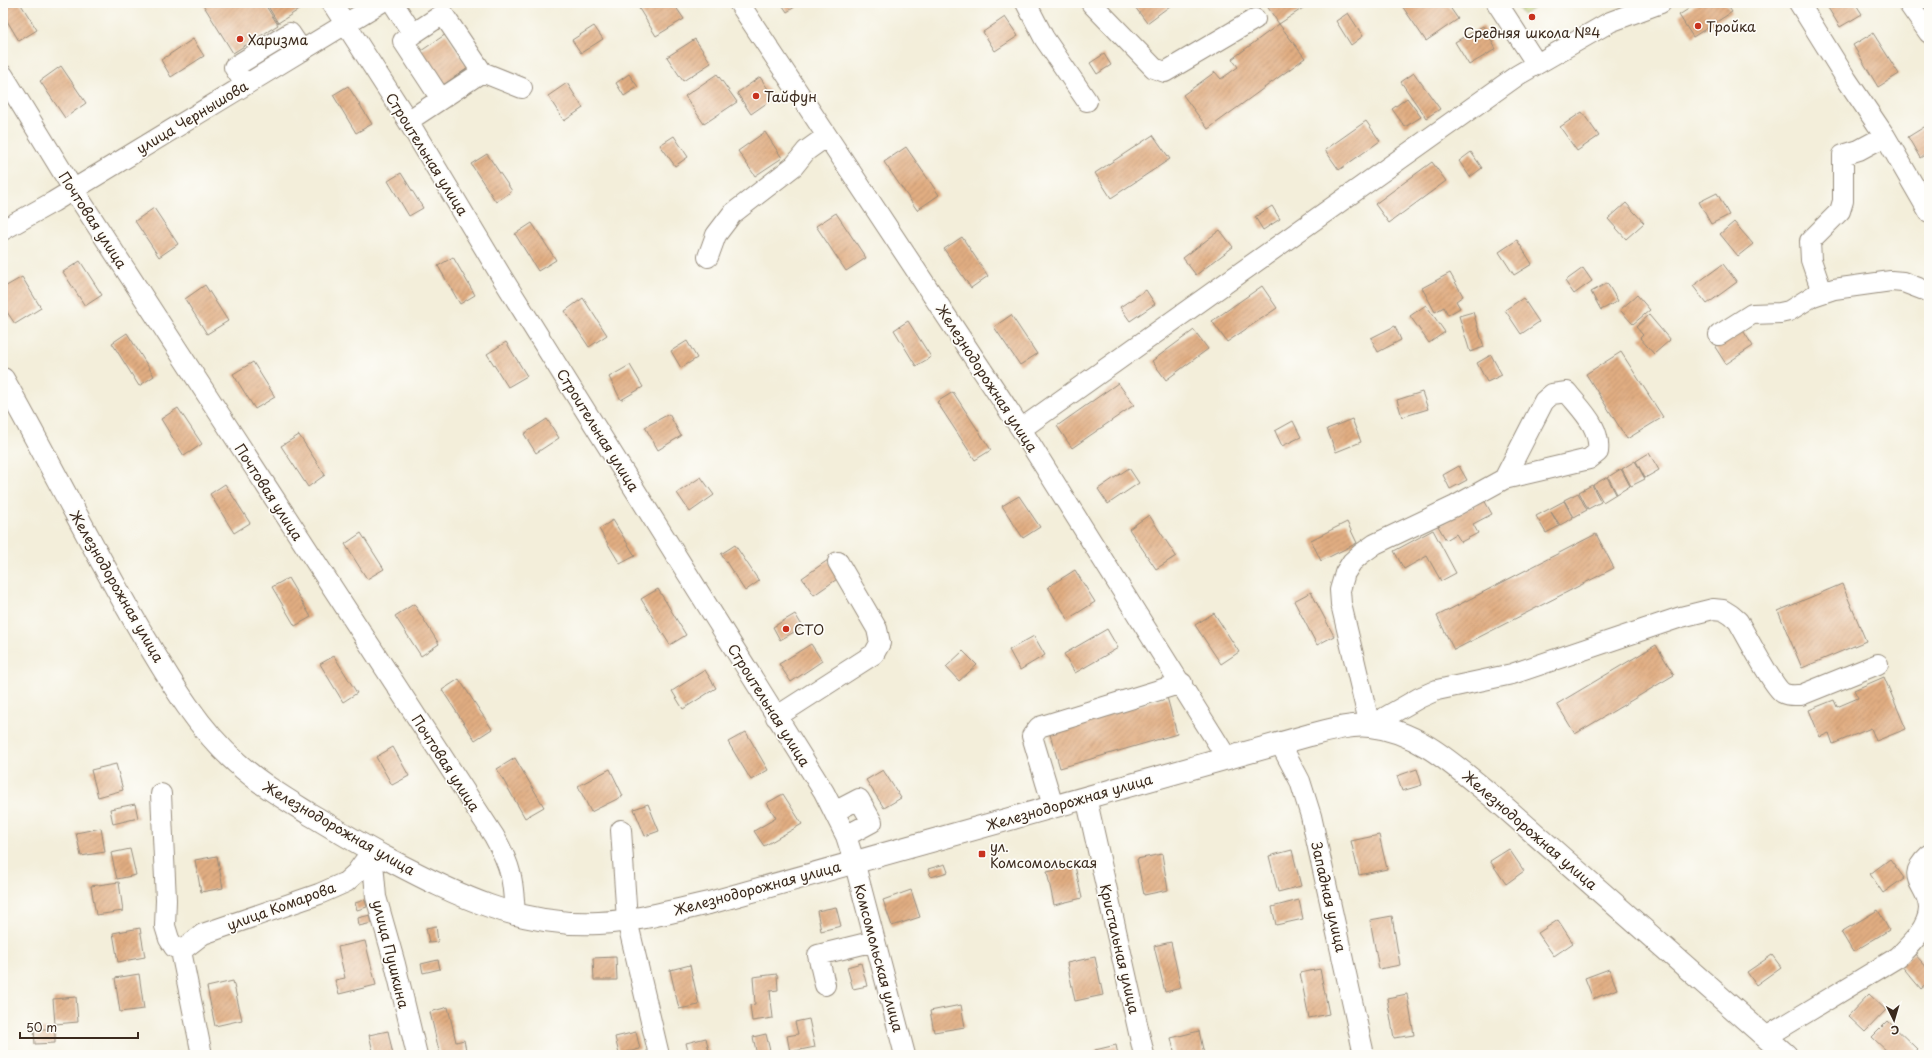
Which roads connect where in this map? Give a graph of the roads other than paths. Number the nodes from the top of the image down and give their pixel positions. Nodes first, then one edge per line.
1 (332, 3) edge
2 (380, 3) edge
3 (393, 3) edge
4 (739, 3) edge
5 (1026, 3) edge
6 (1091, 3) edge
7 (1497, 3) edge
8 (1661, 3) edge
9 (1799, 3) edge
10 (1908, 3) edge
11 (1255, 19) dead end
12 (345, 25) junction
13 (1929, 33) edge
14 (413, 34) junction
15 (1536, 64) junction
16 (482, 72) junction
17 (3, 75) edge
18 (522, 88) dead end
19 (441, 99) junction
20 (1087, 101) dead end
21 (408, 121) junction
22 (827, 136) junction
23 (1885, 136) junction
24 (1921, 182) edge
25 (73, 189) junction
26 (1929, 212) edge
27 (3, 230) edge
28 (708, 257) dead end
29 (1822, 292) junction
30 (1929, 292) edge
31 (1719, 335) dead end
32 (3, 379) edge
33 (1022, 429) junction
34 (1504, 479) junction
35 (838, 562) dead end
36 (1878, 664) dead end
37 (1182, 683) junction
38 (776, 718) junction
39 (1370, 726) junction
40 (1280, 743) junction
41 (1228, 758) junction
42 (161, 794) dead end
43 (1086, 797) junction
44 (1053, 806) junction
45 (834, 812) junction
46 (621, 830) dead end
47 (846, 836) junction
48 (372, 851) junction
49 (1929, 855) edge
50 (854, 861) junction
51 (515, 915) junction
52 (627, 920) junction
53 (874, 941) junction
54 (181, 951) junction
55 (825, 985) dead end
56 (1766, 1037) junction
57 (202, 1055) edge
58 (417, 1055) edge
59 (659, 1055) edge
60 (905, 1055) edge
61 (1144, 1055) edge
62 (1364, 1055) edge
63 (1786, 1055) edge

1 - 12 street, Строительная улица
2 - 12 street, улица Чернышова
3 - 14 street
4 - 22 street, Железнодорожная улица
5 - 20 street
6 - 11 street
7 - 15 street
8 - 15 street
9 - 23 street
10 - 13 street
12 - 21 street, Строительная улица
12 - 25 street, улица Чернышова
14 - 16 street
14 - 19 street
15 - 33 street
16 - 18 street
16 - 19 street
17 - 25 street, Почтовая улица
19 - 21 street
21 - 38 street, Строительная улица
22 - 28 street
22 - 33 street, Железнодорожная улица
23 - 24 street
23 - 29 street
24 - 26 street
25 - 27 street, улица Чернышова
25 - 51 street, Почтовая улица
29 - 30 street
29 - 31 street
32 - 48 main road, Железнодорожная улица
33 - 37 street, Железнодорожная улица
34 - 34 street
34 - 39 street
35 - 38 street
36 - 39 street
37 - 41 street, Железнодорожная улица
37 - 44 street
38 - 45 street, Строительная улица
39 - 40 main road, Железнодорожная улица
39 - 56 main road, Железнодорожная улица
40 - 41 main road, Железнодорожная улица
40 - 62 street, Западная улица
41 - 43 main road, Железнодорожная улица
42 - 54 street
43 - 44 main road, Железнодорожная улица
43 - 61 street, Кристальная улица
44 - 50 main road, Железнодорожная улица
45 - 47 street, Строительная улица
45 - 47 street
46 - 52 street
47 - 50 street, Строительная улица
48 - 51 main road, Железнодорожная улица
48 - 54 street, улица Комарова
48 - 58 street, улица Пушкина
49 - 56 street
50 - 52 main road, Железнодорожная улица
50 - 53 street, Комсомольская улица
51 - 52 main road, Железнодорожная улица
52 - 59 street
53 - 55 street
53 - 60 street, Комсомольская улица
54 - 57 street
56 - 63 main road, Железнодорожная улица

